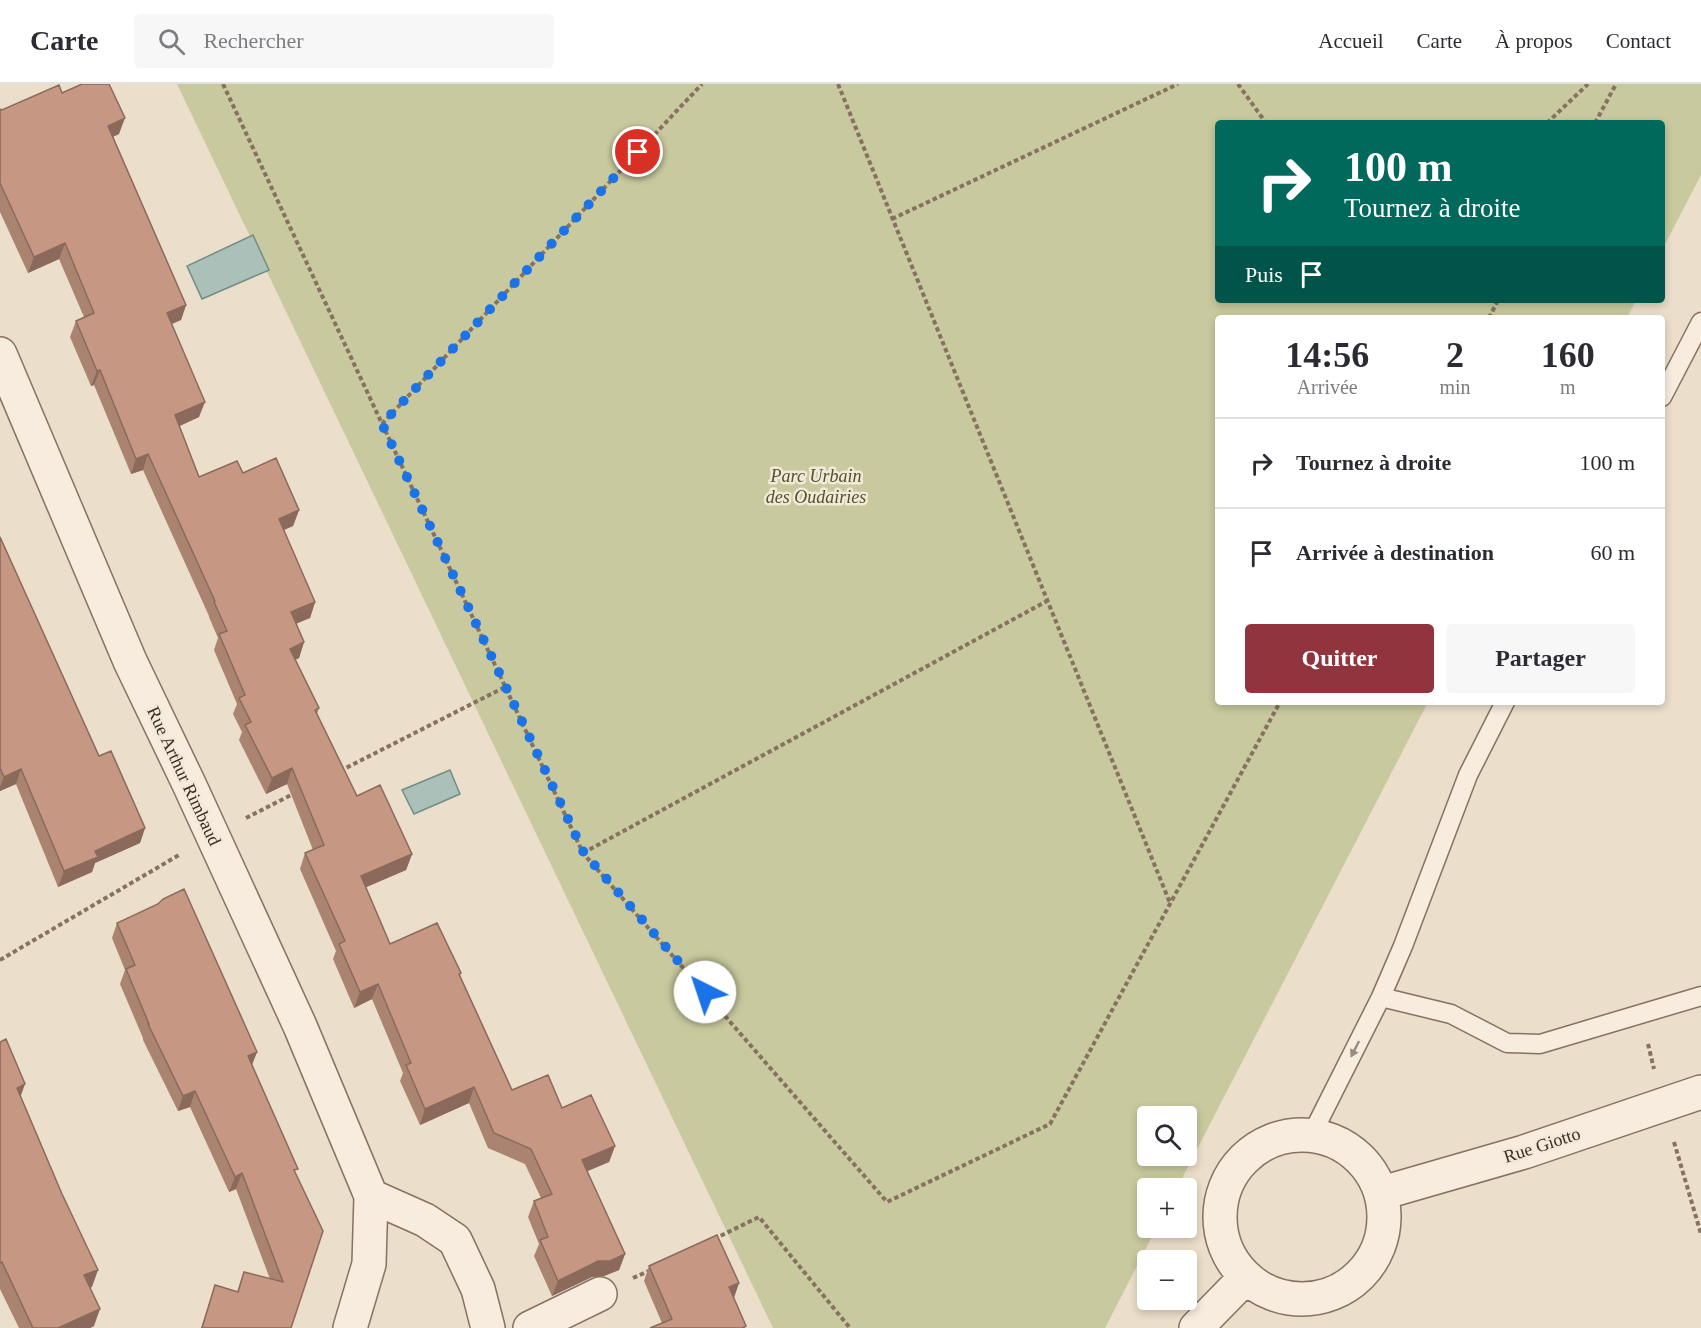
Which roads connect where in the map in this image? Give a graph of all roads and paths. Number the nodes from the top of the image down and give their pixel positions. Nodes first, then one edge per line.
1 (223, 84) edge
2 (702, 84) edge
3 (838, 84) edge
4 (1178, 84) edge
5 (1238, 84) edge
6 (1588, 84) edge
7 (1616, 84) edge
8 (1264, 120) edge
9 (1550, 120) edge
10 (1597, 120) edge
11 (892, 219) junction
12 (1701, 322) edge
13 (0, 354) edge
14 (1665, 391) edge
15 (382, 424) junction
16 (1047, 601) junction
17 (1278, 705) edge
18 (1503, 705) edge
19 (584, 853) junction
20 (1170, 903) junction
21 (1701, 996) edge
22 (1381, 997) junction
23 (1701, 1092) edge
24 (1312, 1134) junction
25 (1382, 1193) junction
26 (371, 1196) junction
27 (706, 1243) edge
28 (653, 1269) edge
29 (1245, 1278) junction
30 (600, 1294) joint
31 (350, 1328) edge
32 (488, 1328) edge
33 (530, 1328) edge
34 (850, 1328) edge
35 (1196, 1328) edge

1 - 15 path
2 - 15 path
3 - 11 path
4 - 11 path
5 - 8 path
6 - 9 path
7 - 10 path
11 - 16 path
12 - 14 lane
13 - 26 street, Rue Arthur Rimbaud
15 - 19 path
16 - 19 path
16 - 20 path
17 - 20 path
18 - 22 lane
19 - 20 path
21 - 22 lane
22 -> 24 lane
23 - 25 street, Rue Giotto
24 - 25 street
24 - 29 street
25 - 29 street
26 - 31 street, Rue Arthur Rimbaud
26 - 32 street
27 - 34 path
28 - 30 path
29 - 35 street
30 - 33 street

